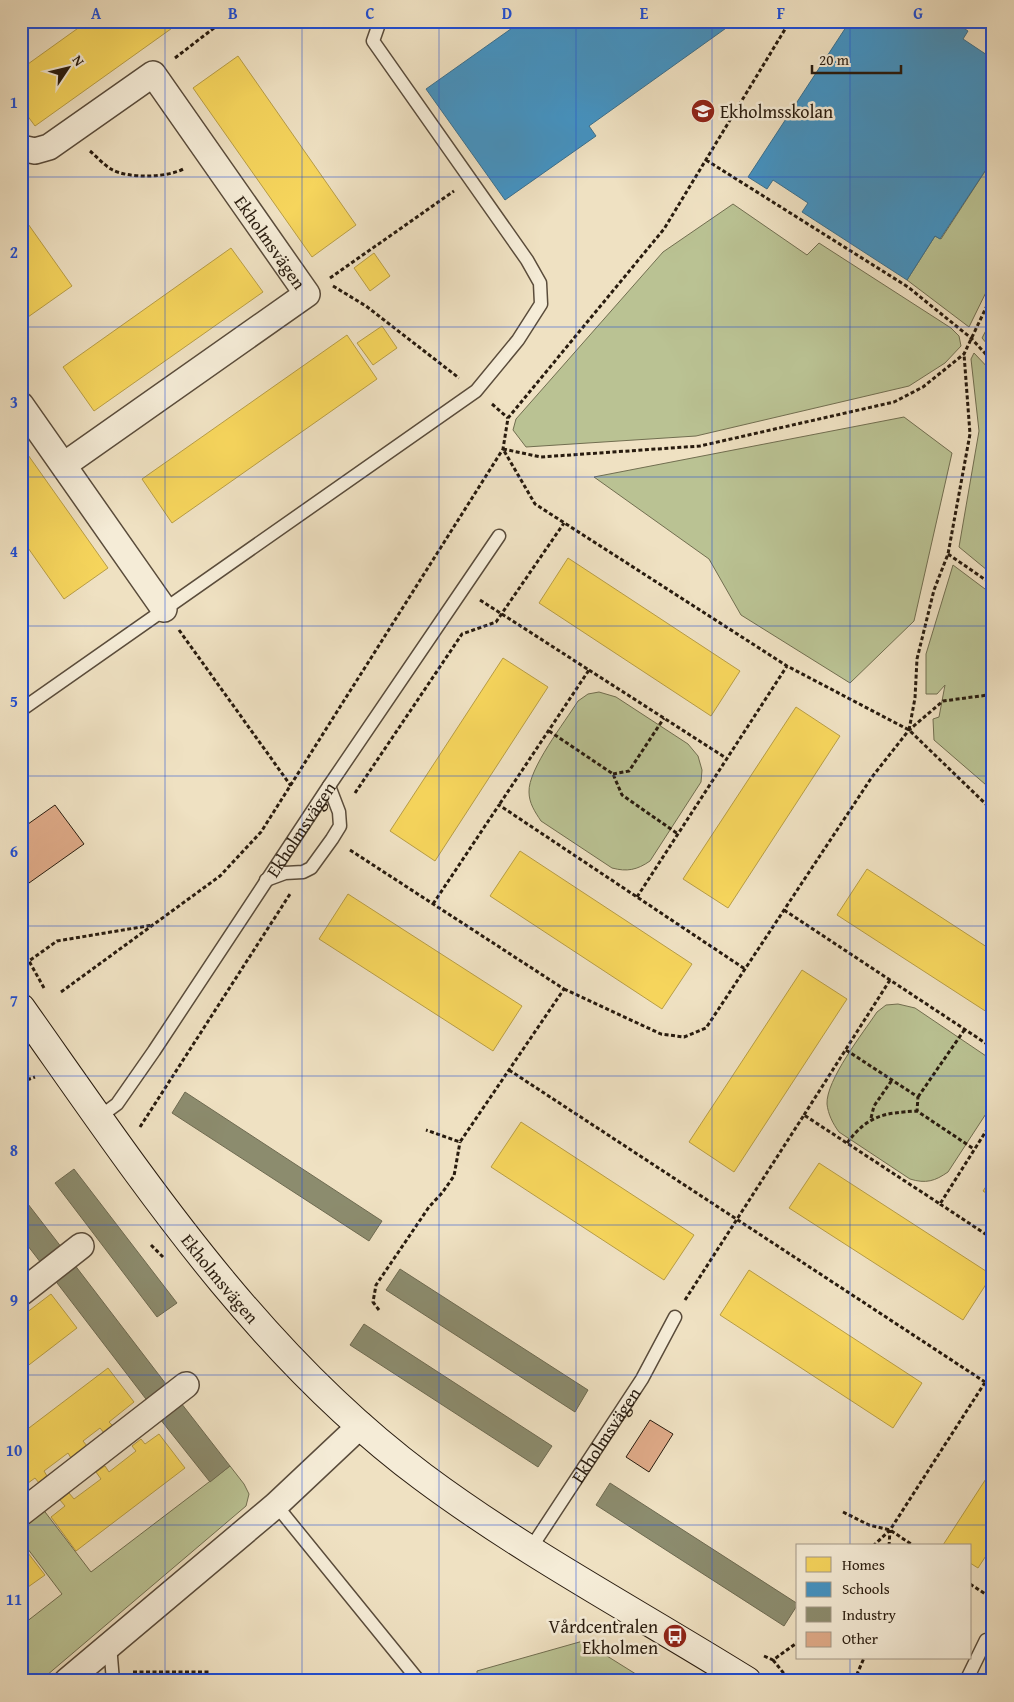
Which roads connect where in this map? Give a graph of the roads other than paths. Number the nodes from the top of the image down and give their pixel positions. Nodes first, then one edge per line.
1 (380, 21) edge
2 (21, 148) edge
3 (21, 405) edge
4 (64, 465) junction
5 (499, 536) dead end
6 (164, 610) junction
7 (21, 710) edge
8 (329, 786) junction
9 (266, 880) junction
10 (21, 1008) edge
11 (98, 1118) junction
12 (81, 1246) dead end
13 (21, 1293) edge
14 (675, 1317) road end
15 (186, 1385) dead end
16 (361, 1425) junction
17 (24, 1504) edge
18 (276, 1505) junction
19 (529, 1551) junction
20 (986, 1640) dead end
21 (110, 1645) junction
22 (112, 1676) edge
23 (67, 1681) edge
24 (419, 1681) edge
25 (746, 1681) edge
26 (966, 1681) edge

1 - 6 lane
2 - 4 street, Ekholmsvägen
3 - 4 street
4 - 6 street
5 - 8 lane, Ekholmsvägen
6 - 7 lane
8 - 9 lane, Ekholmsvägen
8 - 9 lane
9 - 11 lane, Ekholmsvägen
10 - 11 street, Ekholmsvägen
11 - 16 street, Ekholmsvägen
12 - 13 street
14 - 19 lane, Ekholmsvägen
15 - 17 street
16 - 18 street
16 - 19 street, Ekholmsvägen
18 - 21 street
18 - 24 lane
19 - 25 street, Ekholmsvägen
20 - 26 lane
21 - 22 lane
21 - 23 street

